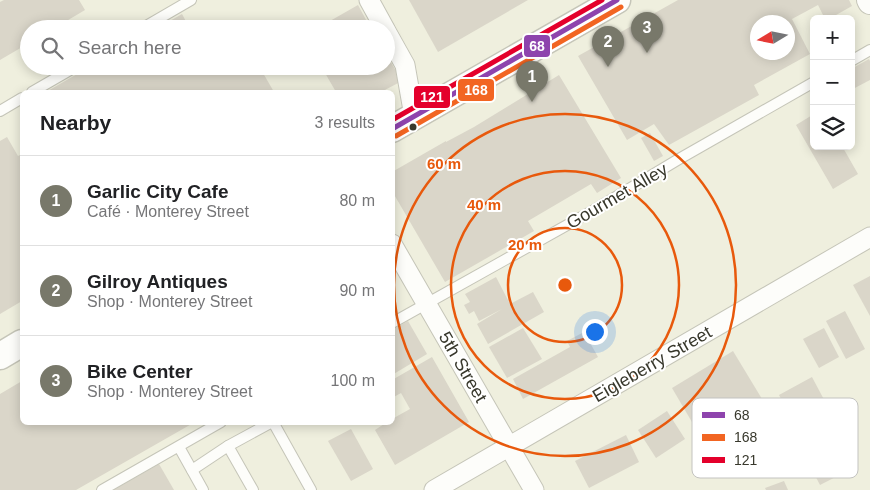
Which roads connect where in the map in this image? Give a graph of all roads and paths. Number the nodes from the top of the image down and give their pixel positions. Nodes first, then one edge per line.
1 (190, 0) edge
2 (369, 0) edge
3 (616, 0) edge
4 (156, 20) edge
5 (380, 20) edge
6 (395, 47) edge
7 (870, 50) edge
8 (853, 60) edge
9 (61, 75) edge
10 (810, 84) edge
11 (35, 90) edge
12 (20, 99) edge
13 (0, 111) edge
14 (403, 122) edge
15 (870, 237) edge
16 (395, 249) edge
17 (426, 303) junction
18 (395, 321) edge
19 (20, 344) edge
20 (0, 356) edge
21 (215, 425) edge
22 (266, 425) edge
23 (274, 425) edge
24 (228, 446) junction
25 (509, 446) junction
26 (179, 447) junction
27 (192, 470) junction
28 (102, 490) edge
29 (203, 490) edge
30 (253, 490) edge
31 (311, 490) edge
32 (434, 490) edge
33 (534, 490) edge

1 - 4 lane
2 - 5 street
3 - 14 main road
6 - 14 street
7 - 8 lane
9 - 11 lane
10 - 17 lane, Gourmet Alley
12 - 13 lane
15 - 25 street, Eigleberry Street
16 - 17 street, 5th Street
17 - 18 lane, Gourmet Alley
17 - 25 street, 5th Street
19 - 20 main road
21 - 26 lane
22 - 24 lane
23 - 31 lane
24 - 27 lane
24 - 30 lane
25 - 32 street, Eigleberry Street
25 - 33 street, 5th Street
26 - 27 lane
26 - 28 lane
27 - 29 lane

